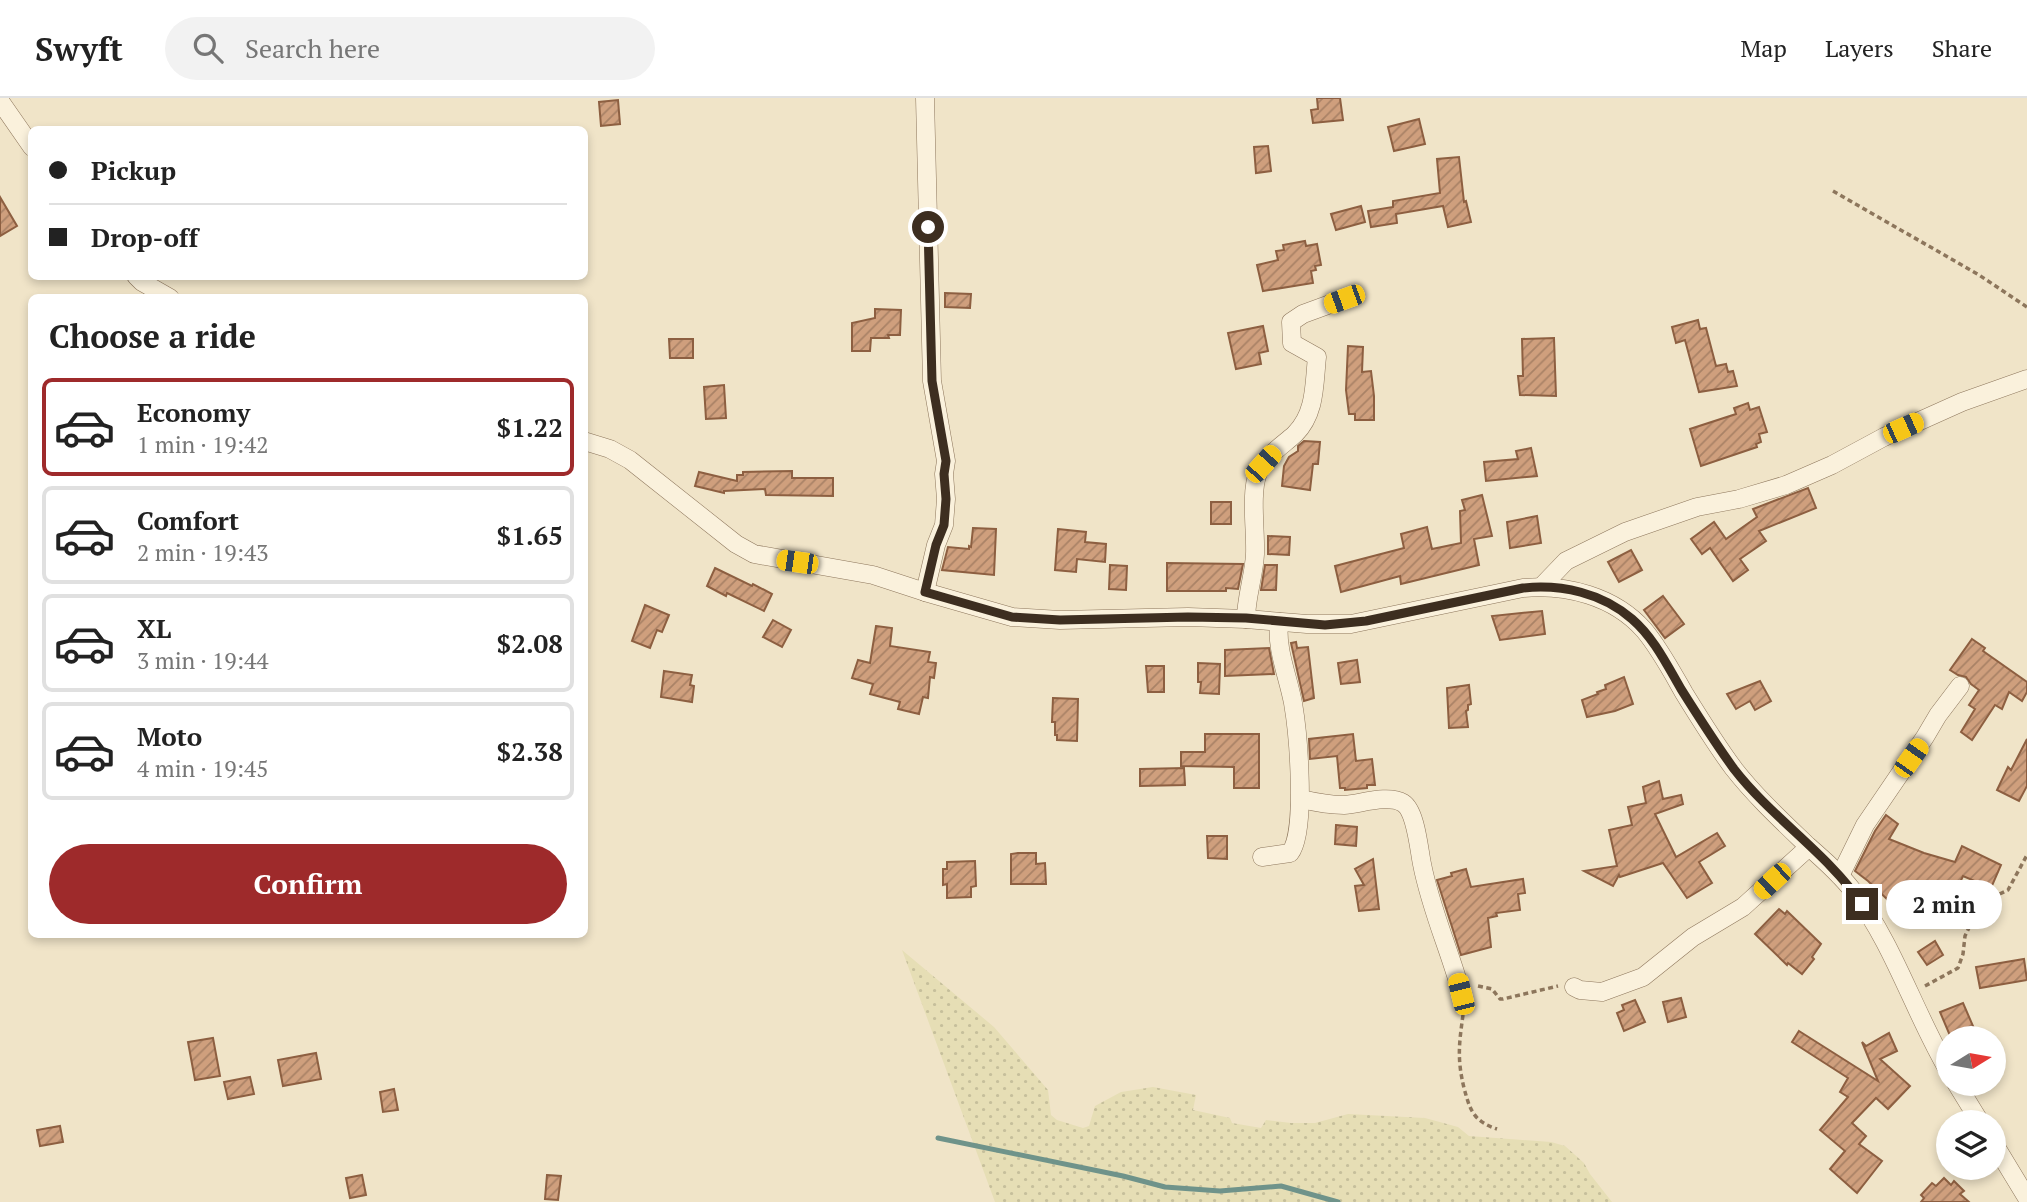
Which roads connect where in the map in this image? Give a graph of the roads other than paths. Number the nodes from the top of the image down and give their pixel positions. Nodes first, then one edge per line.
1 (925, 98) edge
2 (0, 101) edge
3 (28, 141) edge
4 (140, 280) edge
5 (163, 294) edge
6 (1344, 299) dead end
7 (2027, 379) edge
8 (588, 442) edge
9 (1542, 586) junction
10 (925, 592) junction
11 (1246, 618) junction
12 (1279, 622) junction
13 (1961, 686) dead end
14 (1301, 799) junction
15 (1809, 847) junction
16 (1262, 857) dead end
17 (1840, 876) junction
18 (1574, 987) road end
19 (1462, 997) road end
20 (1936, 1047) edge
21 (2006, 1155) edge
22 (2020, 1168) edge
23 (2027, 1198) edge

1 - 10 street
2 - 3 street
4 - 5 street
6 - 11 street
7 - 9 street
8 - 10 street
9 - 12 street
9 - 15 street
10 - 11 street
11 - 12 street
12 - 14 street
13 - 17 street
14 - 16 street
14 - 19 street
15 - 17 street
15 - 18 street
17 - 20 street
21 - 22 street
22 - 23 street

